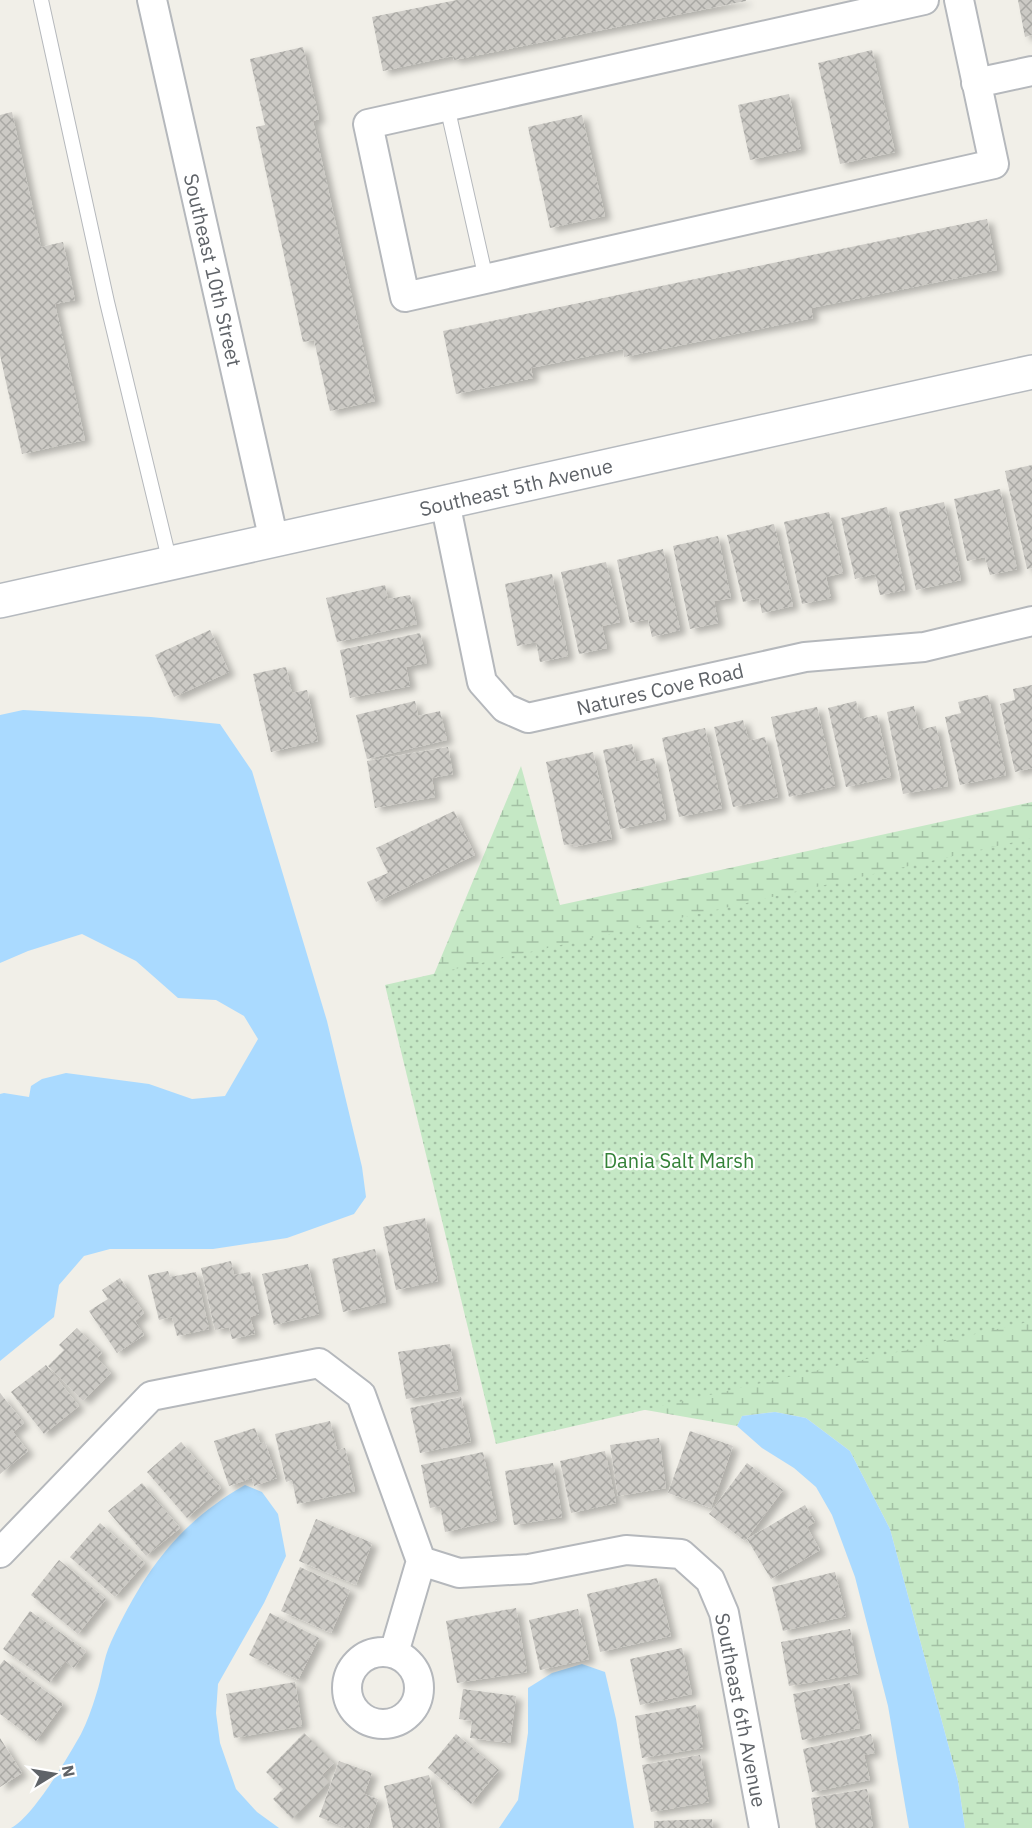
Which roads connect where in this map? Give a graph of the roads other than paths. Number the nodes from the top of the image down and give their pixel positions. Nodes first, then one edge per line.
1 (41, 0) edge
2 (152, 0) edge
3 (924, 0) edge
4 (959, 0) edge
5 (1032, 71) edge
6 (976, 83) junction
7 (447, 106) junction
8 (486, 279) junction
9 (1032, 372) edge
10 (445, 502) junction
11 (274, 541) junction
12 (171, 563) junction
13 (0, 601) edge
14 (1032, 621) edge
15 (0, 1554) edge
16 (421, 1562) junction
17 (394, 1653) dead end
18 (764, 1828) edge

1 - 12 lane
2 - 11 street, Southeast 10th Street
3 - 7 street
4 - 6 street
5 - 6 street
6 - 8 street
7 - 8 lane
7 - 8 street
9 - 10 street, Southeast 5th Avenue
10 - 11 street, Southeast 5th Avenue
10 - 14 street, Natures Cove Road
11 - 12 street, Southeast 5th Avenue
12 - 13 street, Southeast 5th Avenue
15 - 16 street
16 - 17 street
16 - 18 street, Southeast 6th Avenue

